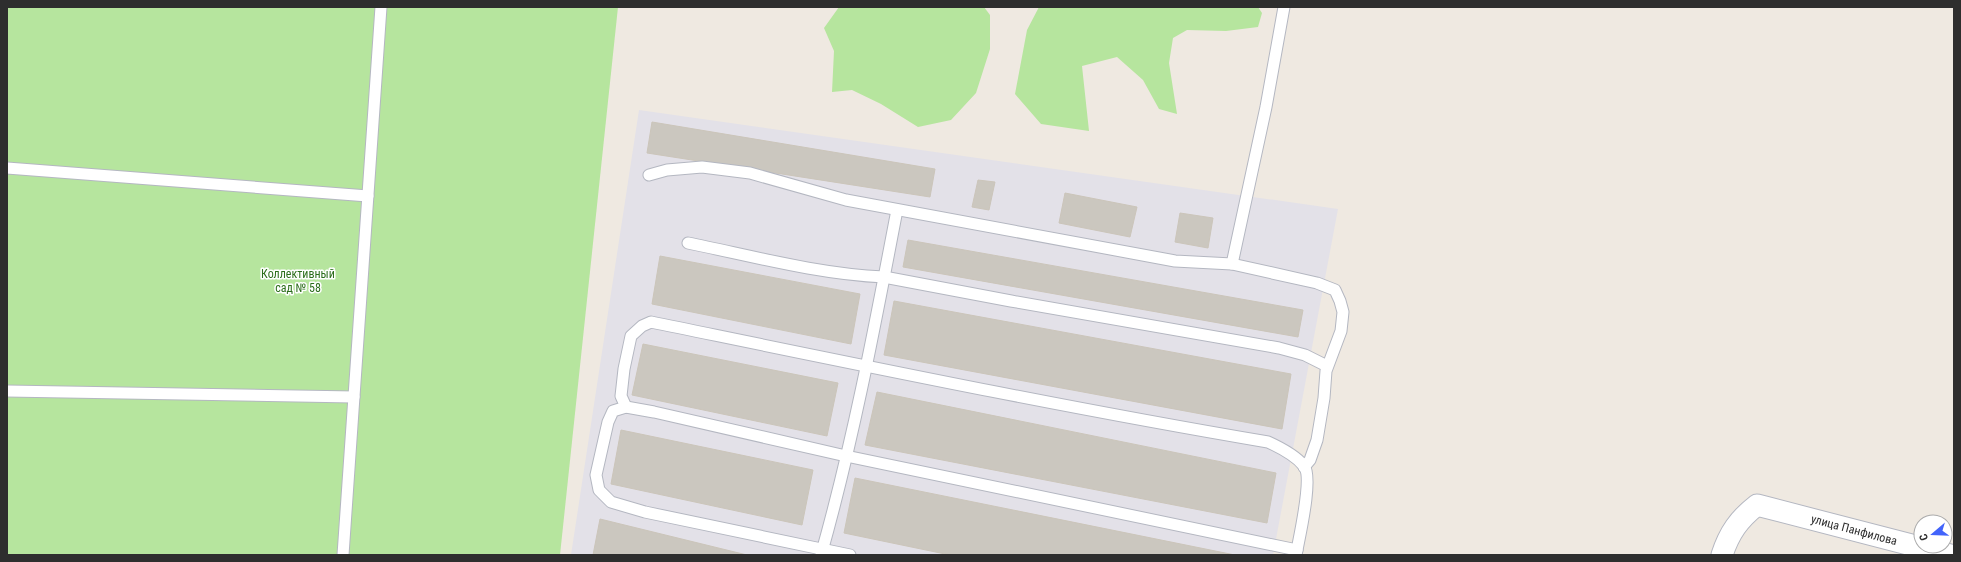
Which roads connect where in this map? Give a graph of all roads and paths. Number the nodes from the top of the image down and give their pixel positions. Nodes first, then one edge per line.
1 (381, 7) edge
2 (1284, 7) edge
3 (7, 168) edge
4 (649, 175) dead end
5 (368, 196) junction
6 (897, 210) junction
7 (688, 243) dead end
8 (1232, 264) junction
9 (884, 277) junction
10 (866, 366) junction
11 (1328, 366) junction
12 (7, 391) edge
13 (354, 397) junction
14 (626, 407) junction
15 (846, 456) junction
16 (1304, 466) junction
17 (822, 552) edge
18 (1296, 552) edge
19 (343, 555) edge
20 (850, 555) edge
21 (1722, 555) edge
22 (1950, 555) edge

1 - 5 lane
2 - 8 lane
3 - 5 lane
4 - 6 lane
5 - 13 lane
6 - 8 lane
6 - 9 lane
7 - 9 lane
8 - 11 lane
9 - 10 lane
9 - 11 lane
10 - 14 lane
10 - 15 lane
10 - 16 lane
11 - 16 lane
12 - 13 lane
13 - 19 lane
14 - 15 lane
14 - 17 lane
15 - 17 lane
15 - 18 lane
16 - 18 lane
17 - 20 lane
21 - 22 street, улица Панфилова

